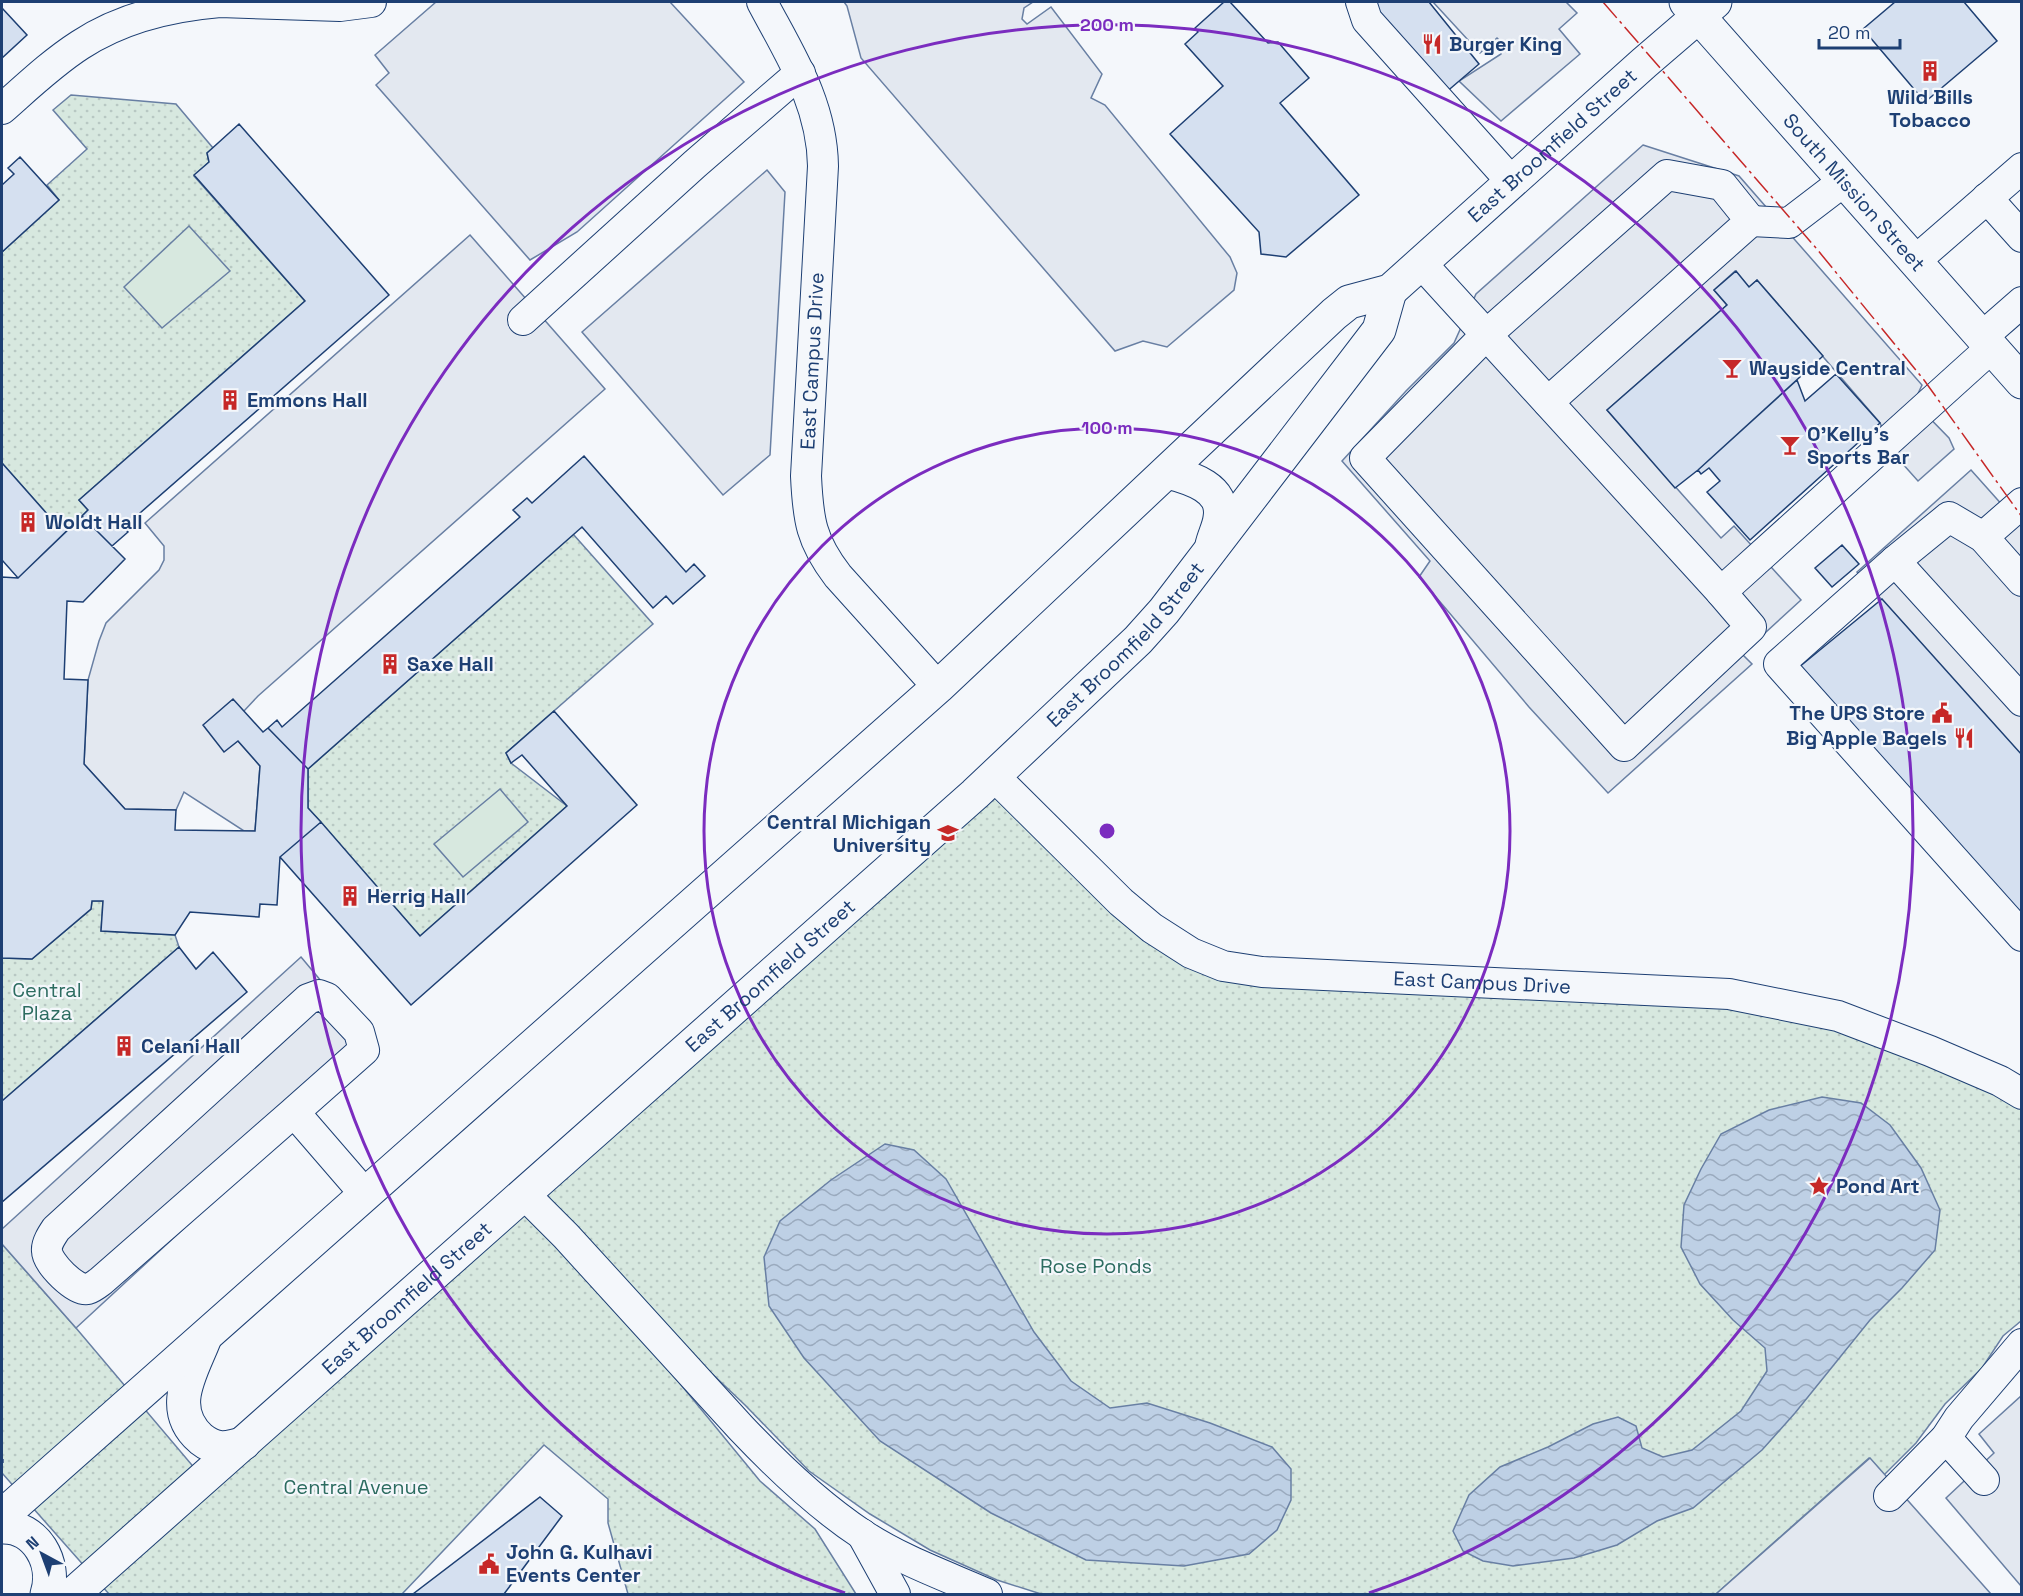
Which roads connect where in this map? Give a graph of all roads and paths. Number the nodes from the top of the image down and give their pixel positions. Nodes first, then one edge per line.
1 (371, 2) edge
2 (762, 2) edge
3 (1361, 2) edge
4 (1700, 6) edge
5 (800, 73) junction
6 (2, 109) edge
7 (2022, 168) edge
8 (1511, 181) junction
9 (1844, 181) junction
10 (2022, 190) edge
11 (1992, 204) junction
12 (1751, 221) junction
13 (2022, 237) edge
14 (1915, 261) junction
15 (1421, 263) junction
16 (1390, 291) junction
17 (2022, 302) edge
18 (524, 320) dead end
19 (1486, 335) junction
20 (1987, 342) junction
21 (2022, 382) edge
22 (1548, 402) junction
23 (1168, 472) junction
24 (2022, 503) edge
25 (1983, 537) junction
26 (1209, 553) junction
27 (1895, 561) junction
28 (2022, 581) edge
29 (1721, 592) junction
30 (938, 687) junction
31 (2022, 701) edge
32 (994, 776) junction
33 (2022, 936) edge
34 (2022, 1094) edge
35 (294, 1112) junction
36 (364, 1193) junction
37 (524, 1194) junction
38 (207, 1333) junction
39 (2022, 1344) edge
40 (1946, 1438) junction
41 (244, 1443) junction
42 (1984, 1480) dead end
43 (1888, 1496) dead end
44 (2, 1515) edge
45 (2, 1527) edge
46 (862, 1534) junction
47 (47, 1594) edge
48 (73, 1594) edge
49 (895, 1594) edge
50 (987, 1594) edge

1 - 6 street
2 - 5 street, East Campus Drive
3 - 8 street
4 - 8 main road, East Broomfield Street
4 - 9 main road, South Mission Street
5 - 18 street
5 - 30 street, East Campus Drive
7 - 11 street
8 - 15 main road, East Broomfield Street
9 - 12 street
9 - 14 main road, South Mission Street
10 - 11 street
11 - 13 street
11 - 14 street
12 - 19 street
12 - 22 street
14 - 20 main road, South Mission Street
15 - 16 main road, East Broomfield Street
15 - 19 street
16 - 23 main road, East Broomfield Street
16 - 26 main road, East Broomfield Street
17 - 20 street
19 - 22 street
19 - 29 street
20 - 21 main road, South Mission Street
20 - 29 street
22 - 29 street
23 - 26 main road
23 - 30 main road, East Broomfield Street
24 - 25 street
25 - 27 street
25 - 28 street
26 - 32 main road, East Broomfield Street
27 - 31 street
27 - 33 street
30 - 36 main road, East Broomfield Street
32 - 34 street, East Campus Drive
32 - 37 main road, East Broomfield Street
35 - 35 street
35 - 36 street
36 - 38 main road, East Broomfield Street
37 - 41 main road, East Broomfield Street
37 - 46 street
38 - 41 main road
38 - 44 main road, East Broomfield Street
39 - 40 street
40 - 42 street
40 - 43 street
41 - 48 main road, East Broomfield Street
45 - 47 main road
46 - 49 street
46 - 50 street

